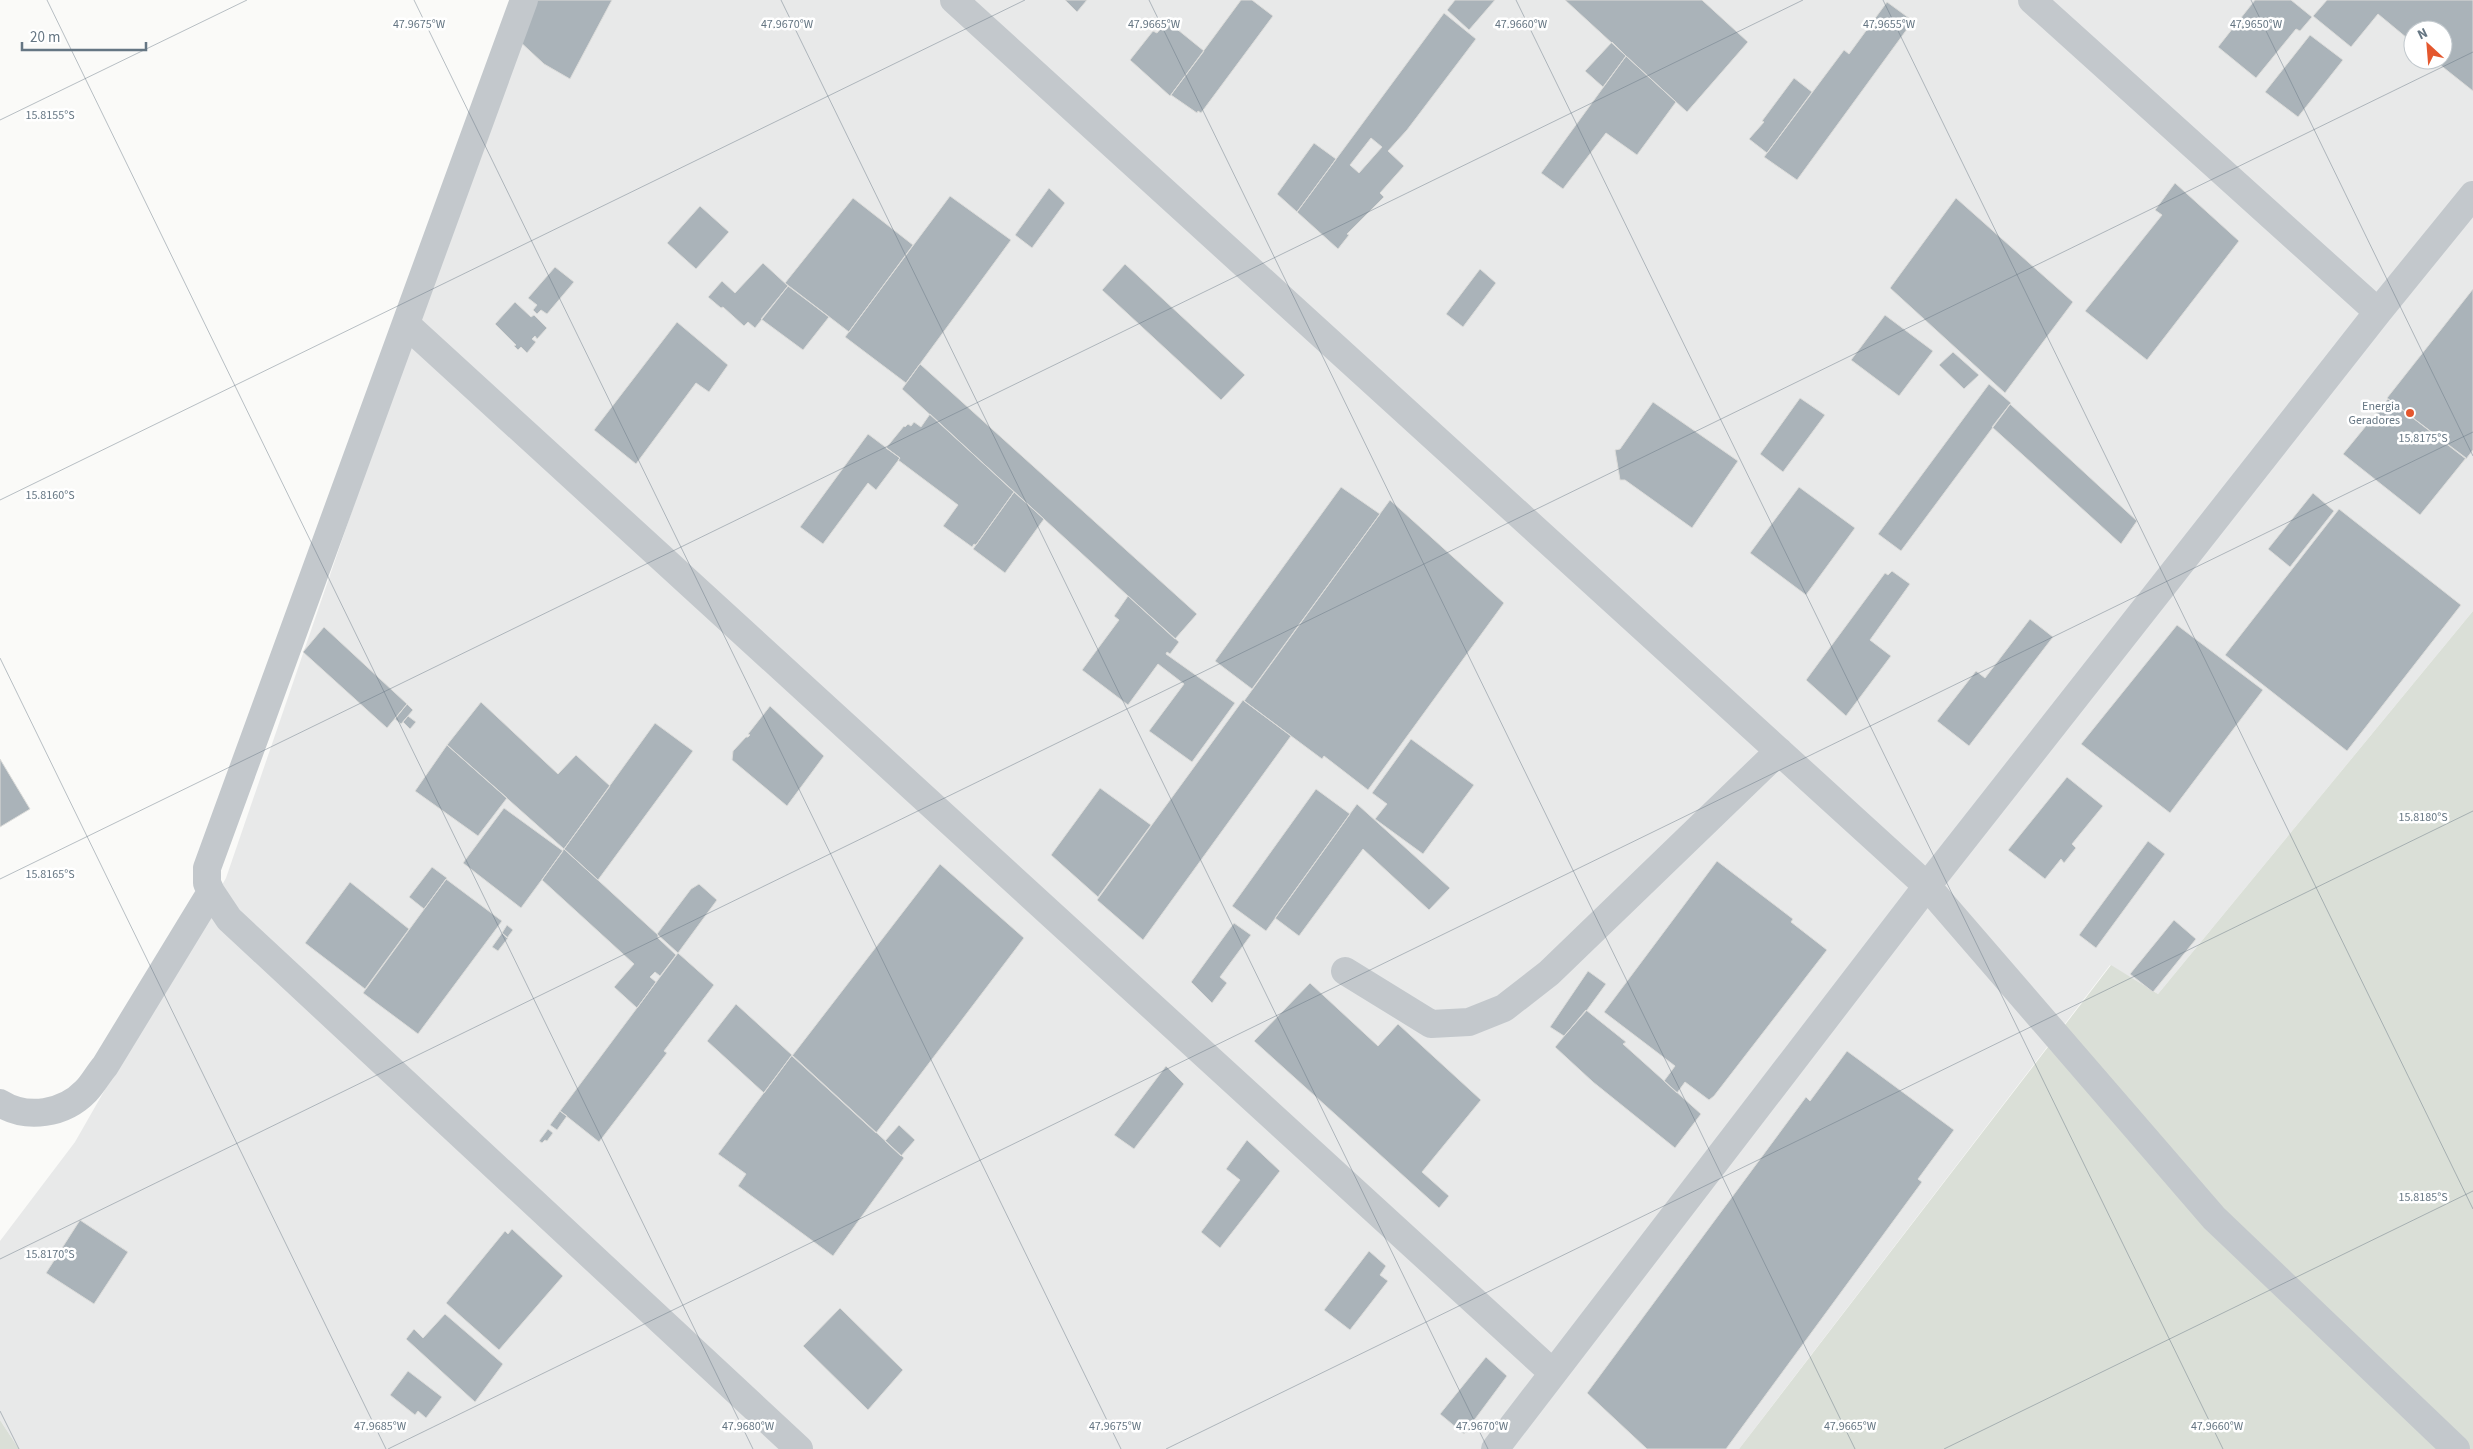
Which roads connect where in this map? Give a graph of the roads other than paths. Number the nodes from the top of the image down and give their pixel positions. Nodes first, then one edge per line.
1 (524, 0) edge
2 (954, 0) edge
3 (2032, 0) edge
4 (2473, 195) edge
5 (2378, 312) junction
6 (407, 325) junction
7 (1780, 751) junction
8 (1927, 886) junction
9 (211, 892) junction
10 (1345, 971) dead end
11 (0, 1103) edge
12 (1553, 1373) junction
13 (799, 1449) edge
14 (1495, 1449) edge
15 (2456, 1449) edge

1 - 6 lane
2 - 7 lane
3 - 5 lane
4 - 5 lane
5 - 8 lane
6 - 9 lane
6 - 12 lane
7 - 8 lane
7 - 10 lane
8 - 12 lane
8 - 15 lane
9 - 11 lane
9 - 13 lane
12 - 14 lane

